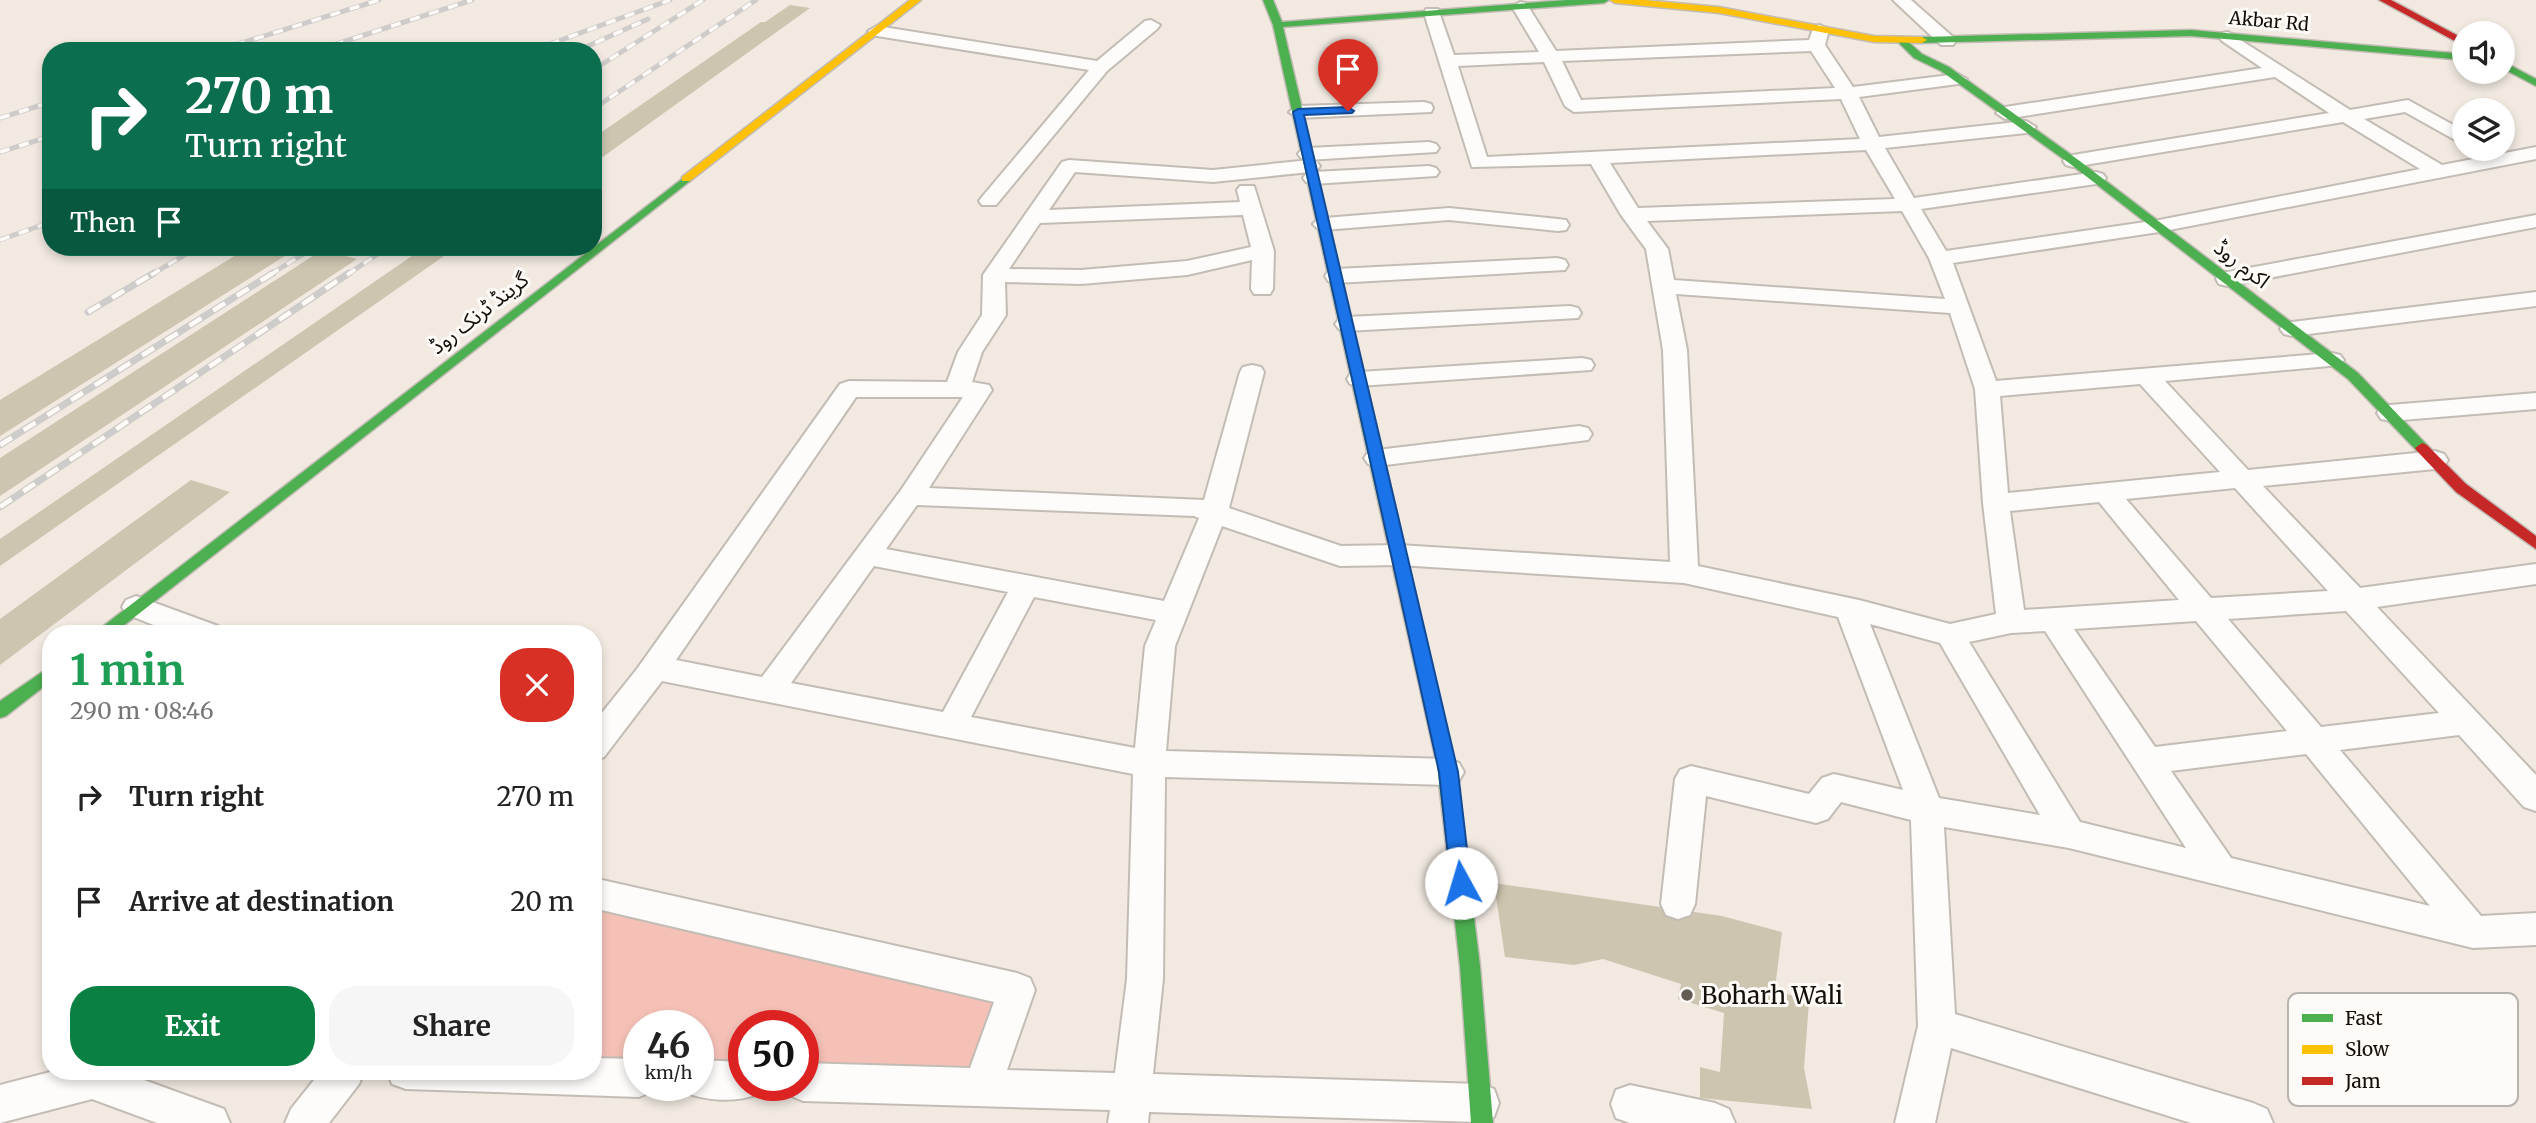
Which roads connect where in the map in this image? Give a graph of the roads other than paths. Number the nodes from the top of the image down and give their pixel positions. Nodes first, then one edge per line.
1 (916, 0) edge
2 (1268, 0) edge
3 (1604, 0) edge
4 (1615, 0) edge
5 (1901, 0) edge
6 (2384, 0) edge
7 (1582, 1) edge
8 (1721, 5) edge
9 (1520, 7) junction
10 (1425, 9) edge
11 (1152, 25) dead end
12 (1278, 25) junction
13 (877, 31) junction
14 (2228, 37) junction
15 (2452, 37) edge
16 (1818, 38) junction
17 (1902, 41) junction
18 (1947, 41) junction
19 (1550, 55) junction
20 (2452, 56) edge
21 (1448, 61) junction
22 (2515, 62) edge
23 (2536, 63) edge
24 (1101, 67) junction
25 (2515, 70) edge
26 (2278, 71) junction
27 (1958, 79) junction
28 (2536, 83) edge
29 (1848, 93) junction
30 (1424, 108) dead end
31 (1298, 112) junction
32 (2005, 113) junction
33 (2346, 116) junction
34 (2026, 127) junction
35 (2452, 132) edge
36 (1872, 144) junction
37 (1429, 148) dead end
38 (2536, 153) edge
39 (2515, 157) edge
40 (1597, 158) junction
41 (2073, 161) junction
42 (2492, 161) edge
43 (1310, 166) junction
44 (2437, 171) junction
45 (1429, 172) dead end
46 (1244, 173) junction
47 (2096, 178) junction
48 (989, 201) dead end
49 (1908, 205) junction
50 (1251, 208) junction
51 (1632, 215) junction
52 (1034, 218) junction
53 (2536, 221) edge
54 (1324, 224) junction
55 (1558, 225) dead end
56 (2159, 226) junction
57 (602, 244) edge
58 (1263, 251) junction
59 (587, 256) edge
60 (1940, 258) junction
61 (1557, 265) dead end
62 (994, 275) junction
63 (1336, 276) junction
64 (2227, 279) junction
65 (1664, 286) junction
66 (1262, 289) dead end
67 (2536, 299) edge
68 (1959, 307) junction
69 (1570, 313) dead end
70 (1347, 324) junction
71 (2292, 329) junction
72 (2332, 360) junction
73 (1582, 365) dead end
74 (1252, 372) dead end
75 (2146, 376) junction
76 (1359, 379) junction
77 (1987, 389) junction
78 (957, 390) junction
79 (2536, 401) edge
80 (2390, 412) junction
81 (1579, 434) dead end
82 (1377, 458) junction
83 (2435, 460) junction
84 (2242, 480) junction
85 (2106, 493) junction
86 (910, 496) junction
87 (1996, 503) junction
88 (1214, 513) junction
89 (2536, 544) edge
90 (867, 555) junction
91 (1399, 555) junction
92 (1684, 573) junction
93 (2536, 574) edge
94 (1026, 585) junction
95 (2350, 600) junction
96 (135, 607) junction
97 (1849, 609) junction
98 (2204, 609) junction
99 (1174, 613) junction
100 (2053, 620) junction
101 (2011, 622) junction
102 (112, 625) edge
103 (184, 625) edge
104 (1950, 635) junction
105 (648, 677) junction
106 (42, 685) edge
107 (769, 690) junction
108 (0, 711) edge
109 (2466, 722) junction
110 (951, 725) junction
111 (602, 736) edge
112 (2313, 741) junction
113 (2148, 761) junction
114 (1149, 764) junction
115 (1448, 772) junction
116 (2536, 797) edge
117 (1927, 810) junction
118 (2068, 834) junction
119 (2220, 871) junction
120 (602, 895) edge
121 (1678, 904) dead end
122 (2536, 929) edge
123 (2473, 932) junction
124 (1937, 1026) junction
125 (602, 1077) edge
126 (623, 1078) edge
127 (338, 1080) edge
128 (819, 1082) edge
129 (982, 1087) junction
130 (0, 1104) edge
131 (1630, 1104) dead end
132 (1131, 1107) edge
133 (1481, 1113) edge
134 (210, 1123) edge
135 (305, 1123) edge
136 (1715, 1123) edge
137 (1915, 1123) edge
138 (2253, 1123) edge

1 - 13 main road, گرینڈ ٹرنک روڈ
2 - 12 main road
3 - 7 main road
4 - 8 main road, Akbar Rd
5 - 18 street
6 - 15 main road
7 - 9 main road
8 - 16 main road, Akbar Rd
9 - 10 main road
9 - 19 street
10 - 12 main road
10 - 21 street
11 - 24 street
12 - 31 main road
13 - 24 street
13 - 57 main road, گرینڈ ٹرنک روڈ
14 - 18 main road, Akbar Rd
14 - 20 main road, Akbar Rd
14 - 26 street
16 - 17 main road, Akbar Rd
16 - 19 street
16 - 29 street
17 - 18 main road, Akbar Rd
17 - 27 main road, اکرم روڈ
19 - 21 street
19 - 29 street
21 - 40 street
22 - 23 main road
24 - 48 street
25 - 28 main road
26 - 32 street
26 - 33 street
27 - 29 street
27 - 32 main road, اکرم روڈ
29 - 36 street
30 - 31 street
31 - 43 main road
32 - 34 main road, اکرم روڈ
33 - 35 street
33 - 41 street
33 - 44 street
34 - 36 street
34 - 41 main road, اکرم روڈ
36 - 40 street
36 - 49 street
37 - 43 street
38 - 39 street
40 - 51 street
41 - 47 main road, اکرم روڈ
42 - 44 street
43 - 45 street
43 - 46 street
43 - 54 main road
44 - 56 street
46 - 50 street
46 - 52 street
47 - 49 street
47 - 56 main road, اکرم روڈ
49 - 51 street
49 - 60 street
50 - 52 street
50 - 58 street
51 - 65 street
52 - 62 street
53 - 64 street
54 - 55 street
54 - 63 main road
56 - 60 street
56 - 64 main road, اکرم روڈ
58 - 62 street
58 - 66 street
59 - 96 main road, گرینڈ ٹرنک روڈ
60 - 68 street
61 - 63 street
62 - 78 street
63 - 70 main road
64 - 71 main road, اکرم روڈ
65 - 68 street
65 - 92 street
67 - 71 street
68 - 77 street
69 - 70 street
70 - 76 main road
71 - 72 main road, اکرم روڈ
72 - 75 street
72 - 80 main road, اکرم روڈ
73 - 76 street
74 - 88 street
75 - 77 street
75 - 84 street
76 - 82 main road
77 - 87 street
78 - 86 street
78 - 105 street
79 - 80 street
80 - 83 main road, اکرم روڈ
81 - 82 street
82 - 91 main road
83 - 84 street
83 - 89 main road, اکرم روڈ
84 - 85 street
84 - 95 street
85 - 87 street
85 - 98 street
86 - 88 street
86 - 90 street
87 - 101 street
88 - 91 street
88 - 99 street
90 - 94 street
90 - 107 street
91 - 92 street
91 - 115 main road
92 - 97 street
93 - 95 street
94 - 99 street
94 - 110 street
95 - 98 street
95 - 109 street
96 - 102 main road, گرینڈ ٹرنک روڈ
96 - 103 street
97 - 104 street
97 - 117 street
98 - 100 street
98 - 112 street
99 - 114 street
100 - 101 street
100 - 113 street
101 - 104 street
104 - 118 street
105 - 107 street
105 - 111 street
106 - 108 main road
107 - 110 street
109 - 112 street
109 - 116 street
110 - 114 street
112 - 113 street
112 - 123 street
113 - 119 street
114 - 115 street
114 - 132 street
115 - 133 main road
117 - 118 street
117 - 121 street
117 - 124 street
118 - 119 street
119 - 123 street
120 - 129 street
122 - 123 street
124 - 137 street
124 - 138 street
125 - 126 street
127 - 135 street
128 - 129 street
129 - 132 street
130 - 134 street
131 - 136 street
132 - 133 street

